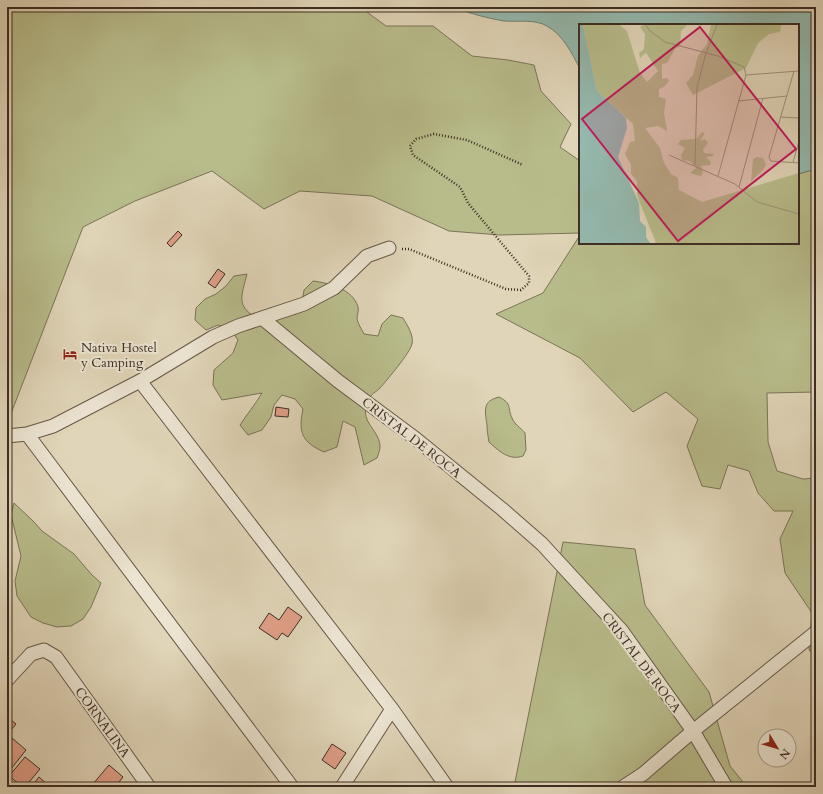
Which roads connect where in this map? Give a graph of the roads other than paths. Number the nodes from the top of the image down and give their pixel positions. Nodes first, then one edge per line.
1 (389, 248) road end
2 (262, 318) junction
3 (140, 381) junction
4 (27, 434) junction
5 (7, 436) edge
6 (816, 632) edge
7 (7, 680) edge
8 (392, 709) junction
9 (693, 731) junction
10 (149, 787) edge
11 (292, 787) edge
12 (342, 787) edge
13 (447, 787) edge
14 (623, 787) edge
15 (726, 787) edge

1 - 2 street
2 - 3 street
2 - 9 street, CRISTAL DE ROCA
3 - 4 street
3 - 8 street
4 - 5 street
4 - 11 street
6 - 9 street
7 - 10 street, CORNALINA
8 - 12 street
8 - 13 street
9 - 14 street
9 - 15 street, CRISTAL DE ROCA

